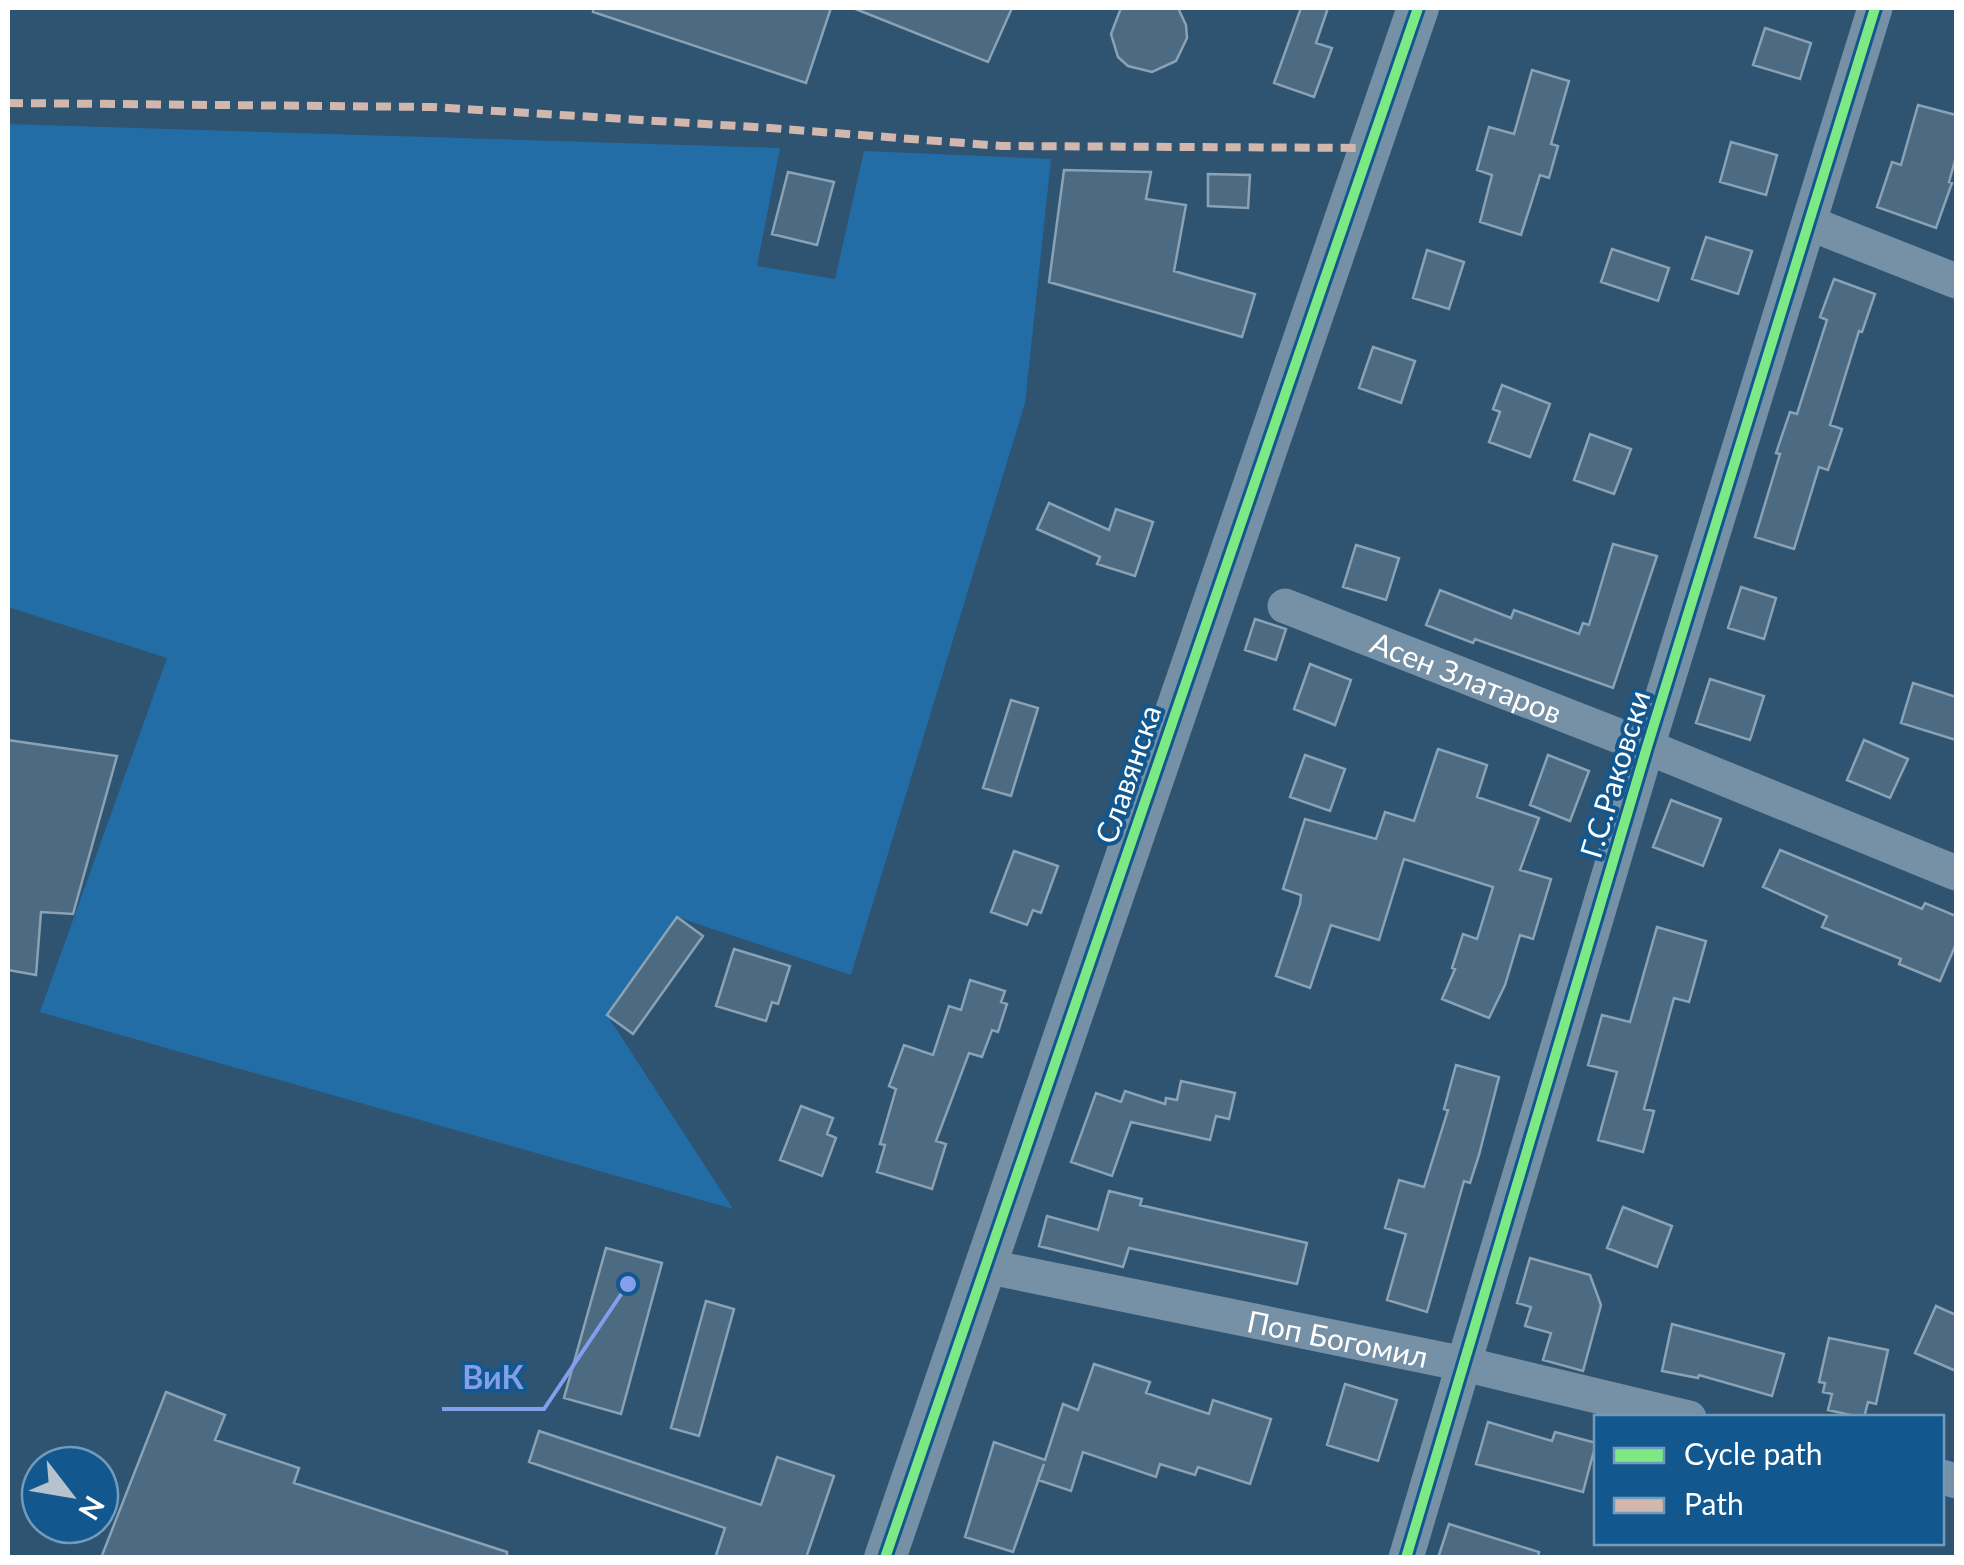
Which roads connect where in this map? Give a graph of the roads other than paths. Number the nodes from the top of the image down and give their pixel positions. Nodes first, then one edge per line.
1 (1418, 8) edge
2 (1875, 8) edge
3 (1809, 223) junction
4 (1956, 281) edge
5 (1285, 606) dead end
6 (1648, 747) junction
7 (1956, 872) edge
8 (985, 1266) junction
9 (1464, 1364) junction
10 (1676, 1415) edge
11 (884, 1558) edge
12 (1406, 1558) edge

1 - 8 street, Славянска
2 - 3 street, Г.С.Раковски
3 - 4 street
3 - 6 street, Г.С.Раковски
5 - 6 street, Асен Златаров
6 - 7 street, Асен Златаров
6 - 9 street, Г.С.Раковски
8 - 9 street, Поп Богомил
8 - 11 street, Славянска
9 - 10 street, Поп Богомил
9 - 12 street, Г.С.Раковски

